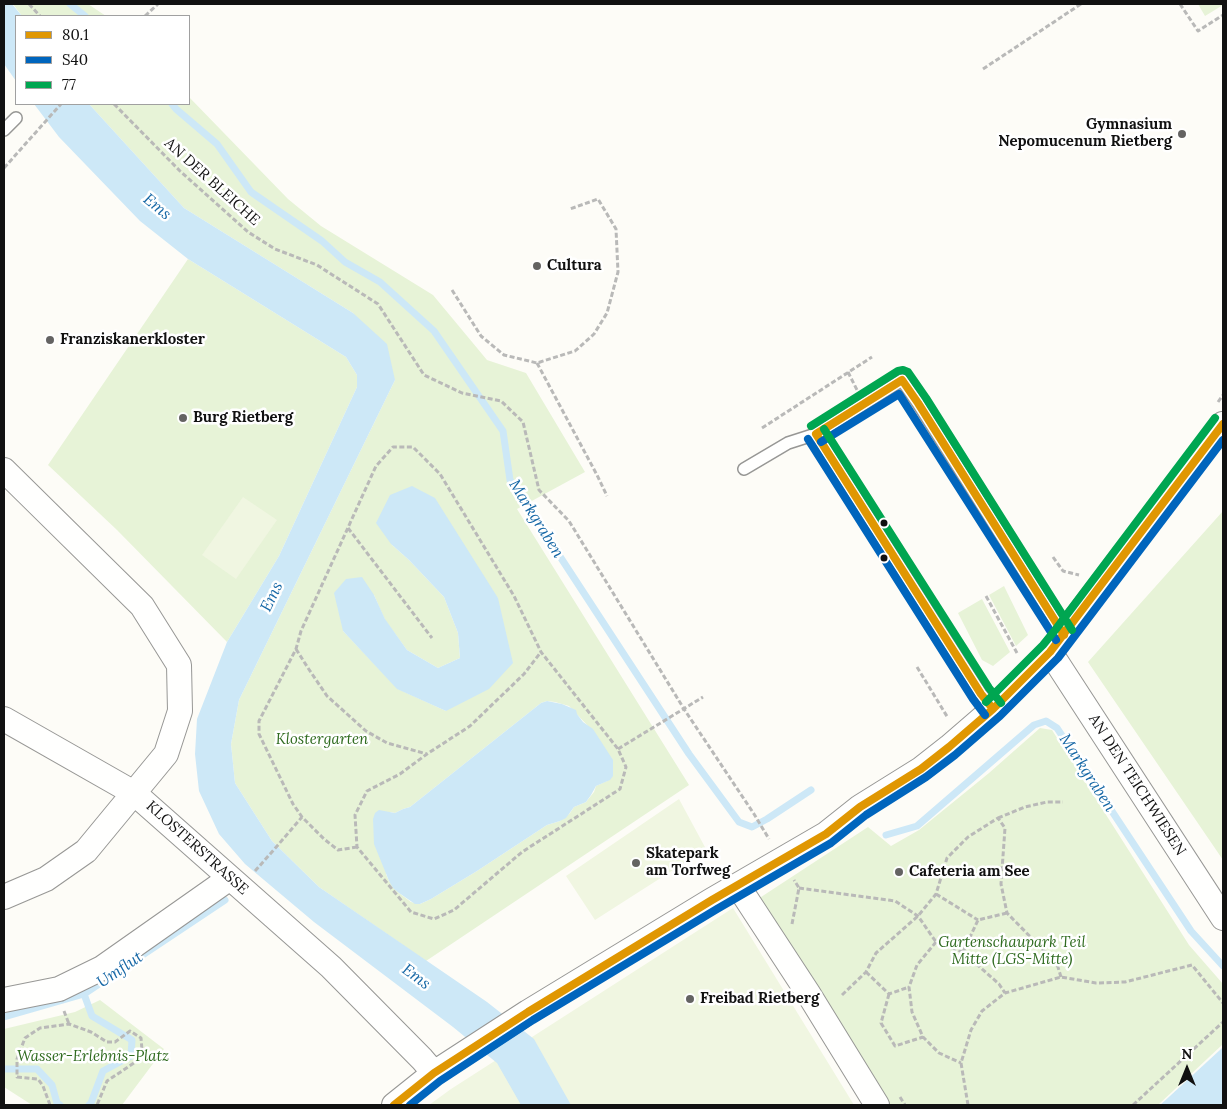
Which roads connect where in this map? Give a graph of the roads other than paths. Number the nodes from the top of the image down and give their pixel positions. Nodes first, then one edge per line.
1 (16, 118) dead end
2 (4, 130) edge
3 (1220, 413) edge
4 (816, 434) junction
5 (744, 469) dead end
6 (4, 470) edge
7 (1057, 644) junction
8 (987, 701) junction
9 (4, 719) edge
10 (134, 793) junction
11 (241, 875) junction
12 (738, 886) junction
13 (4, 897) edge
14 (1223, 918) edge
15 (4, 1000) edge
16 (428, 1066) junction
17 (394, 1105) edge
18 (877, 1105) edge

1 - 2 lane
3 - 7 street
4 - 5 lane
4 - 7 lane
4 - 8 lane
6 - 10 street, KLOSTERSTRASSE
7 - 8 street
7 - 14 street, AN DEN TEICHWIESEN
8 - 12 street
9 - 10 street
10 - 11 street, KLOSTERSTRASSE
10 - 13 street
11 - 15 street
11 - 16 street, KLOSTERSTRASSE
12 - 16 street
12 - 18 street
16 - 17 street

